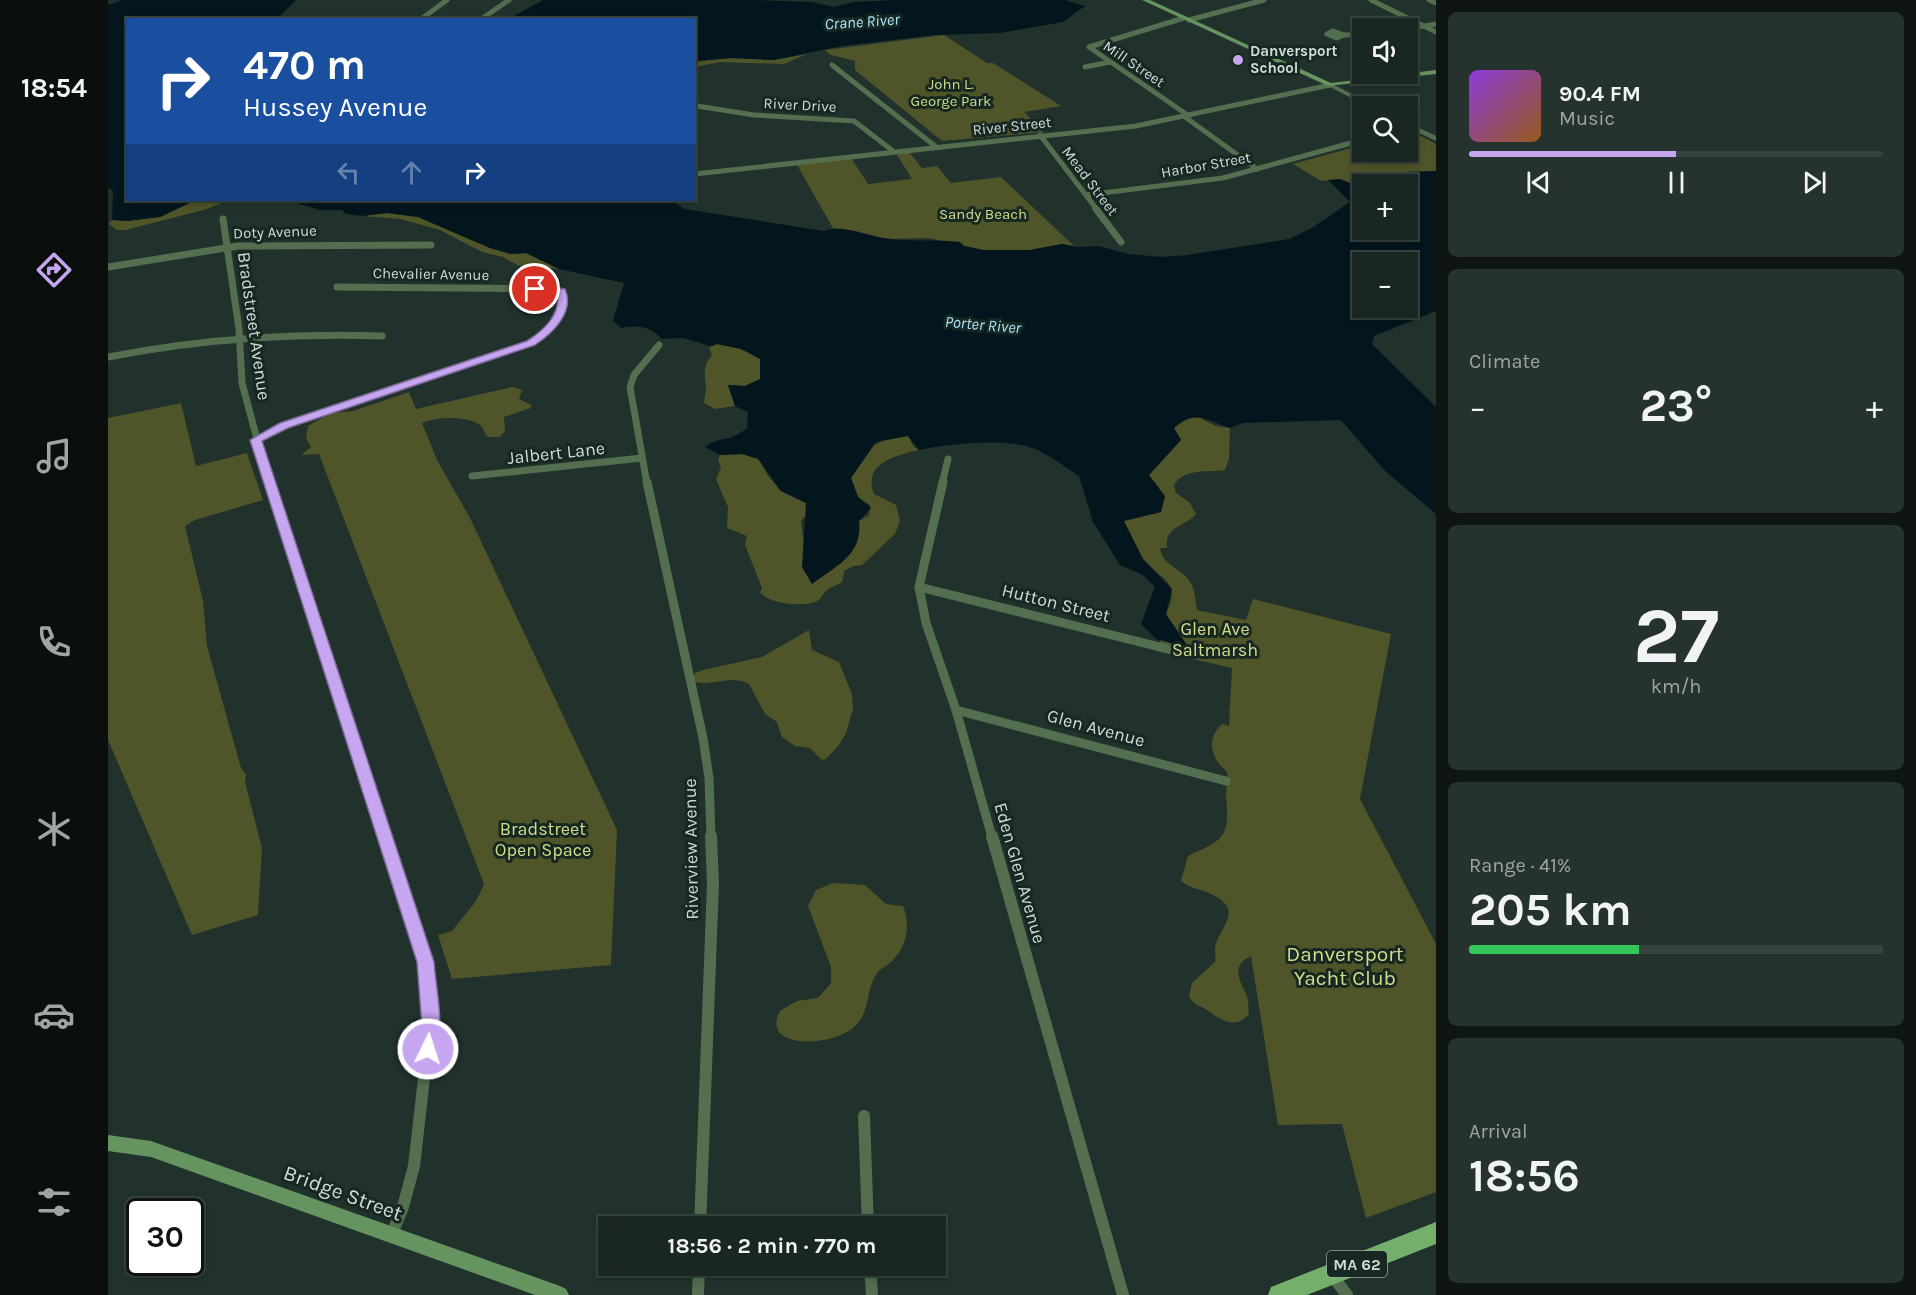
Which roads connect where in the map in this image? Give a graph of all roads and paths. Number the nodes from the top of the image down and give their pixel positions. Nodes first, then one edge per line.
1 (447, 0) edge
2 (509, 0) edge
3 (1144, 0) edge
4 (1264, 0) edge
5 (1371, 0) edge
6 (1429, 0) edge
7 (1436, 3) edge
8 (423, 18) edge
9 (483, 18) edge
10 (1186, 19) junction
11 (1436, 24) edge
12 (1425, 27) junction
13 (1418, 28) edge
14 (1436, 32) edge
15 (1344, 35) dead end
16 (1352, 35) edge
17 (1110, 62) junction
18 (832, 65) dead end
19 (1085, 67) dead end
20 (1436, 72) edge
21 (1418, 74) edge
22 (1352, 82) edge
23 (1330, 86) junction
24 (1352, 96) edge
25 (697, 106) dead end
26 (1187, 116) junction
27 (1418, 130) edge
28 (1040, 135) junction
29 (1436, 139) edge
30 (1352, 143) edge
31 (935, 146) junction
32 (893, 151) junction
33 (1257, 169) junction
34 (696, 174) edge
35 (1086, 195) junction
36 (223, 219) dead end
37 (1121, 242) dead end
38 (431, 245) dead end
39 (227, 247) junction
40 (108, 267) edge
41 (337, 287) dead end
42 (240, 336) junction
43 (382, 336) dead end
44 (659, 345) dead end
45 (108, 357) edge
46 (256, 440) junction
47 (642, 458) junction
48 (948, 459) dead end
49 (472, 476) dead end
50 (920, 587) junction
51 (1184, 653) dead end
52 (956, 710) junction
53 (1226, 781) dead end
54 (864, 1116) dead end
55 (108, 1143) edge
56 (700, 1216) edge
57 (868, 1216) edge
58 (1436, 1233) edge
59 (392, 1234) junction
60 (1331, 1274) junction
61 (699, 1276) edge
62 (871, 1276) edge
63 (560, 1295) edge
64 (698, 1295) edge
65 (872, 1295) edge
66 (1123, 1295) edge
67 (1279, 1295) edge
68 (1347, 1295) edge

1 - 8 street
2 - 9 street
3 - 10 main road
4 - 10 street
5 - 12 street
6 - 7 street
10 - 17 street, Mill Street
10 - 23 main road
11 - 12 street
12 - 13 street
12 - 14 street
15 - 16 street
17 - 19 street
17 - 26 street, Mill Street
18 - 31 street
20 - 21 main road
22 - 23 main road
23 - 24 street
23 - 26 street, River Street
25 - 32 street, River Drive
26 - 28 street, River Street
26 - 33 street, Mill Street
27 - 29 street
28 - 31 street, River Street
28 - 35 street, Mead Street
30 - 33 street, Harbor Street
31 - 32 street, River Street
32 - 34 street, River Street
33 - 35 street, Harbor Street
35 - 37 street, Mead Street
36 - 39 street, Bradstreet Avenue
38 - 39 street, Doty Avenue
39 - 40 street, Doty Avenue
39 - 42 street, Bradstreet Avenue
41 - 46 street, Chevalier Avenue
42 - 43 street
42 - 45 street
42 - 46 street, Bradstreet Avenue
44 - 47 street, Riverview Avenue
46 - 59 street, Bradstreet Avenue
47 - 49 street, Jalbert Lane
47 - 56 street, Riverview Avenue
48 - 50 street, Eden Glen Avenue
50 - 51 street, Hutton Street
50 - 52 street, Eden Glen Avenue
52 - 53 street, Glen Avenue
52 - 66 street, Eden Glen Avenue
54 - 57 street
55 - 59 main road, Bridge Street
58 - 60 main road, MA 62
59 - 63 main road, Bridge Street
60 - 67 main road, MA 62
60 - 68 street
61 - 64 street
62 - 65 street

